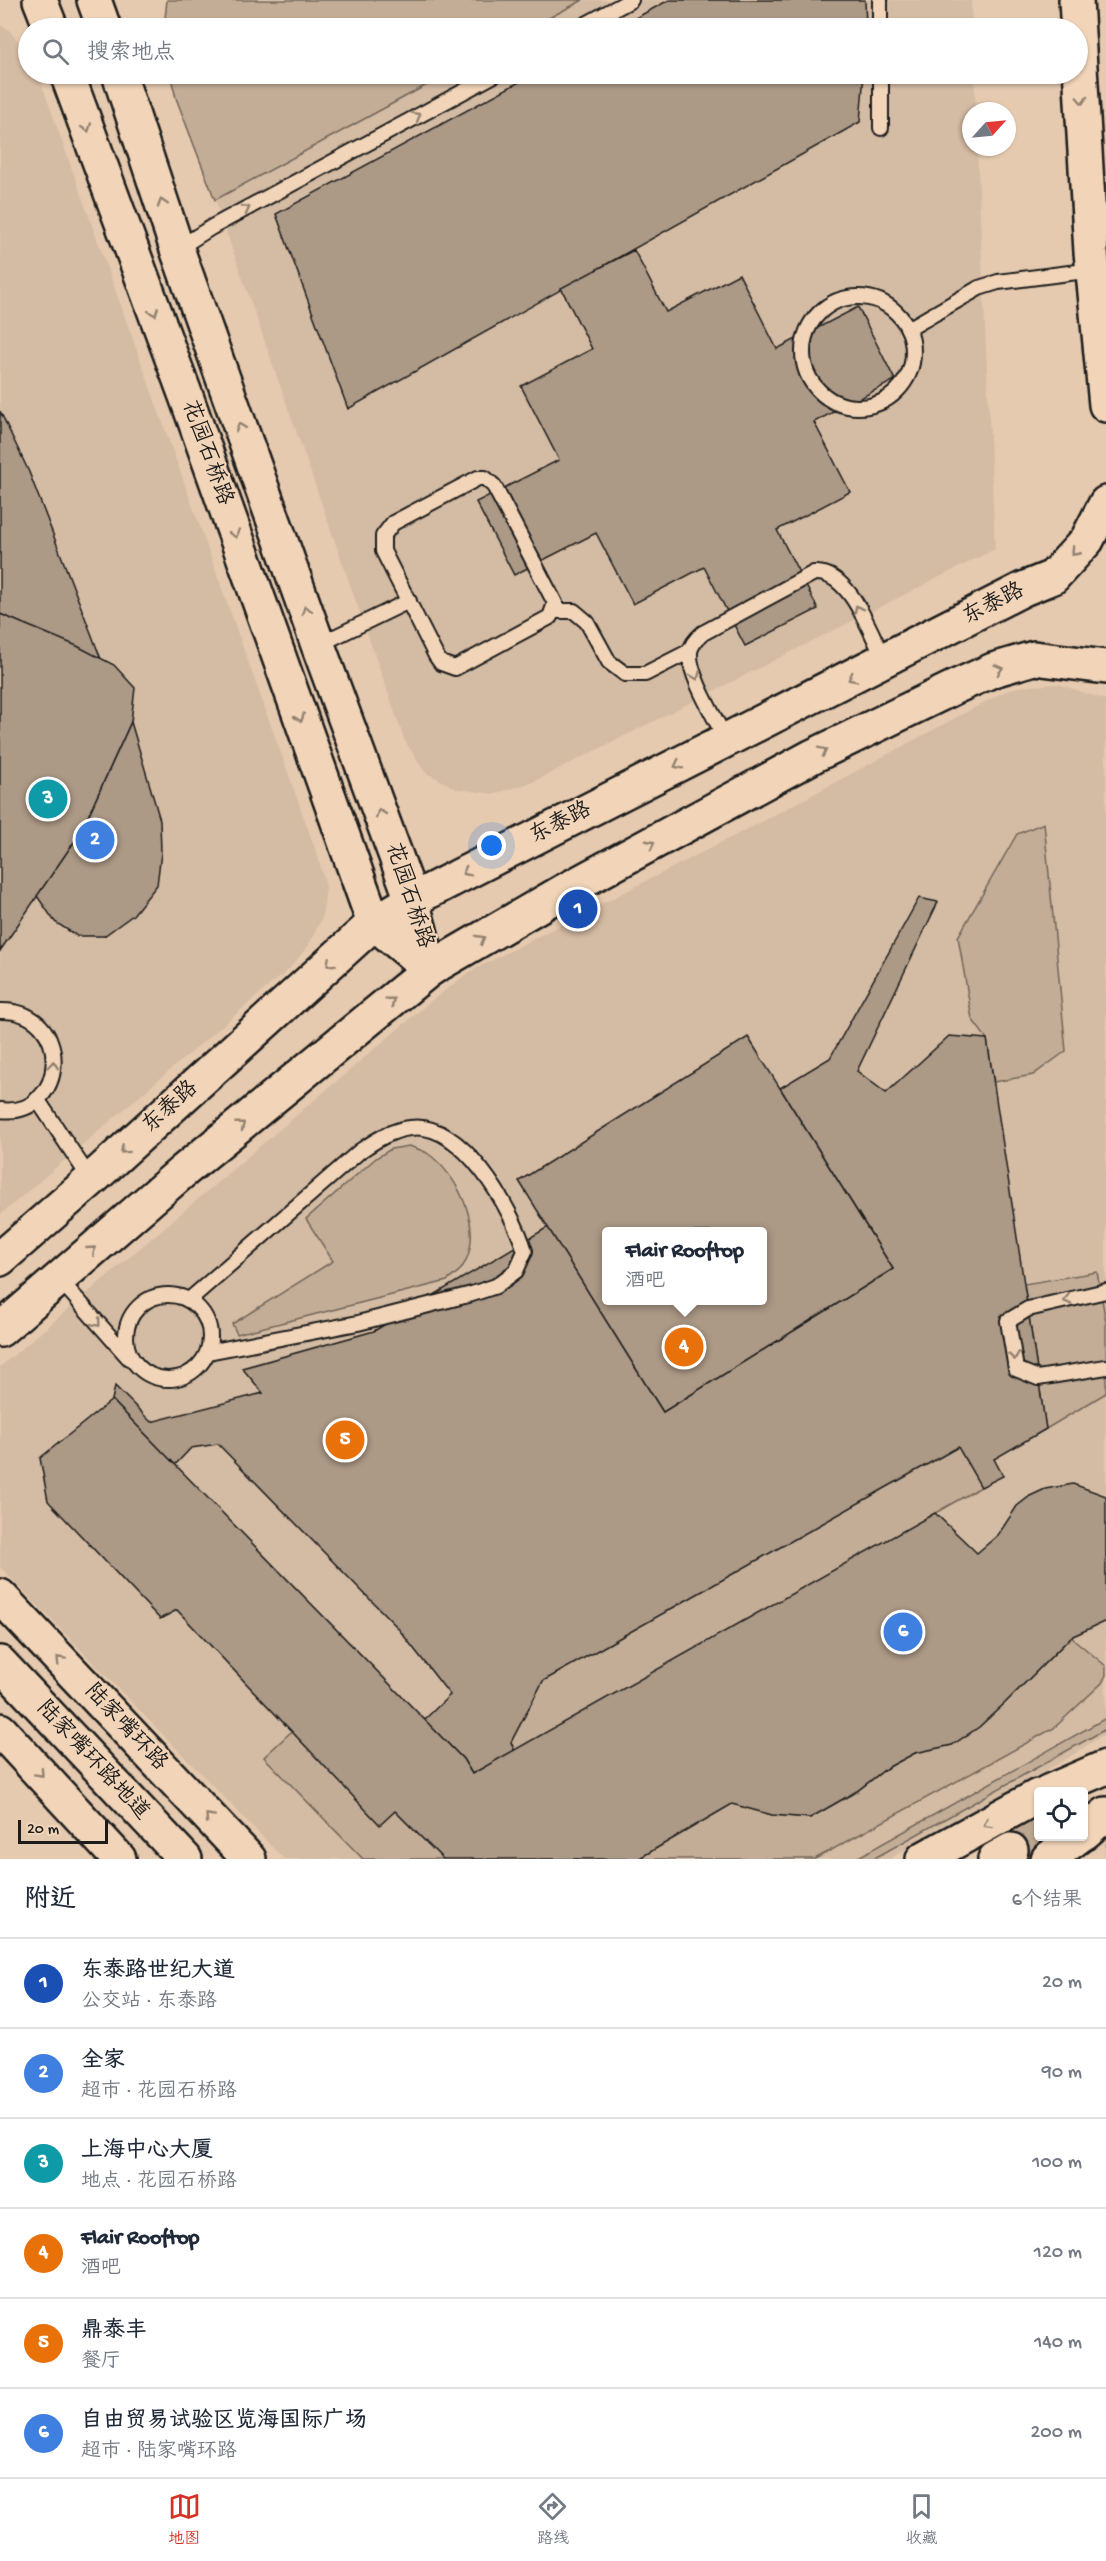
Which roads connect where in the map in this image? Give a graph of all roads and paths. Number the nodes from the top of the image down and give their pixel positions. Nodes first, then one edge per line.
1 (40, 0) edge
2 (94, 0) edge
3 (631, 0) edge
4 (880, 0) edge
5 (1076, 0) edge
6 (47, 18) edge
7 (100, 18) edge
8 (598, 18) edge
9 (880, 18) edge
10 (1077, 18) edge
11 (71, 84) edge
12 (122, 84) edge
13 (477, 84) edge
14 (881, 84) edge
15 (1081, 84) edge
16 (881, 128) dead end
17 (177, 249) junction
18 (1093, 270) junction
19 (908, 329) junction
20 (1106, 405) edge
21 (1106, 503) edge
22 (409, 601) junction
23 (553, 611) junction
24 (318, 645) junction
25 (690, 651) junction
26 (885, 661) junction
27 (1106, 667) edge
28 (726, 740) junction
29 (412, 900) junction
30 (374, 923) junction
31 (430, 969) junction
32 (0, 1011) edge
33 (37, 1099) junction
34 (0, 1110) edge
35 (91, 1180) junction
36 (0, 1259) edge
37 (59, 1279) junction
38 (1106, 1291) edge
39 (189, 1300) junction
40 (0, 1330) edge
41 (208, 1352) junction
42 (1106, 1367) edge
43 (147, 1375) junction
44 (0, 1596) edge
45 (0, 1663) edge
46 (0, 1730) edge
47 (1106, 1767) edge
48 (1058, 1787) edge
49 (1034, 1798) edge
50 (1106, 1814) edge
51 (1088, 1829) edge
52 (1072, 1841) edge
53 (119, 1859) edge
54 (184, 1859) edge
55 (249, 1859) edge
56 (923, 1859) edge
57 (1048, 1859) edge

1 - 6 street
2 - 7 street
3 - 8 lane
4 - 9 lane
5 -> 10 street
11 -> 30 street, 花园石桥路
17 -> 12 street, 花园石桥路
17 -> 13 lane
14 - 16 lane
15 -> 18 street
24 -> 17 street, 花园石桥路
18 - 19 lane
18 - 20 street
19 - 19 lane
21 -> 26 street, 东泰路
22 - 23 lane
22 - 23 lane
22 - 24 lane
23 - 25 lane
29 -> 24 street, 花园石桥路
26 -> 25 lane
25 -> 28 lane
26 -> 28 street, 东泰路
31 -> 27 street
28 -> 29 street, 东泰路
29 - 30 street, 东泰路
29 - 31 street, 花园石桥路
30 - 31 street, 花园石桥路
30 -> 35 street, 东泰路
37 -> 31 street
33 -> 32 lane
33 - 34 lane
33 - 35 lane
35 - 36 street, 东泰路
37 - 40 street
37 -> 43 lane
38 -> 42 lane
39 - 41 lane
39 - 41 lane
39 - 43 lane
41 - 43 lane
55 -> 44 street, 陆家嘴环路
45 - 54 street, 陆家嘴环路地道
46 -> 53 street
47 - 48 street
49 -> 56 street
50 - 51 street
52 - 57 street

